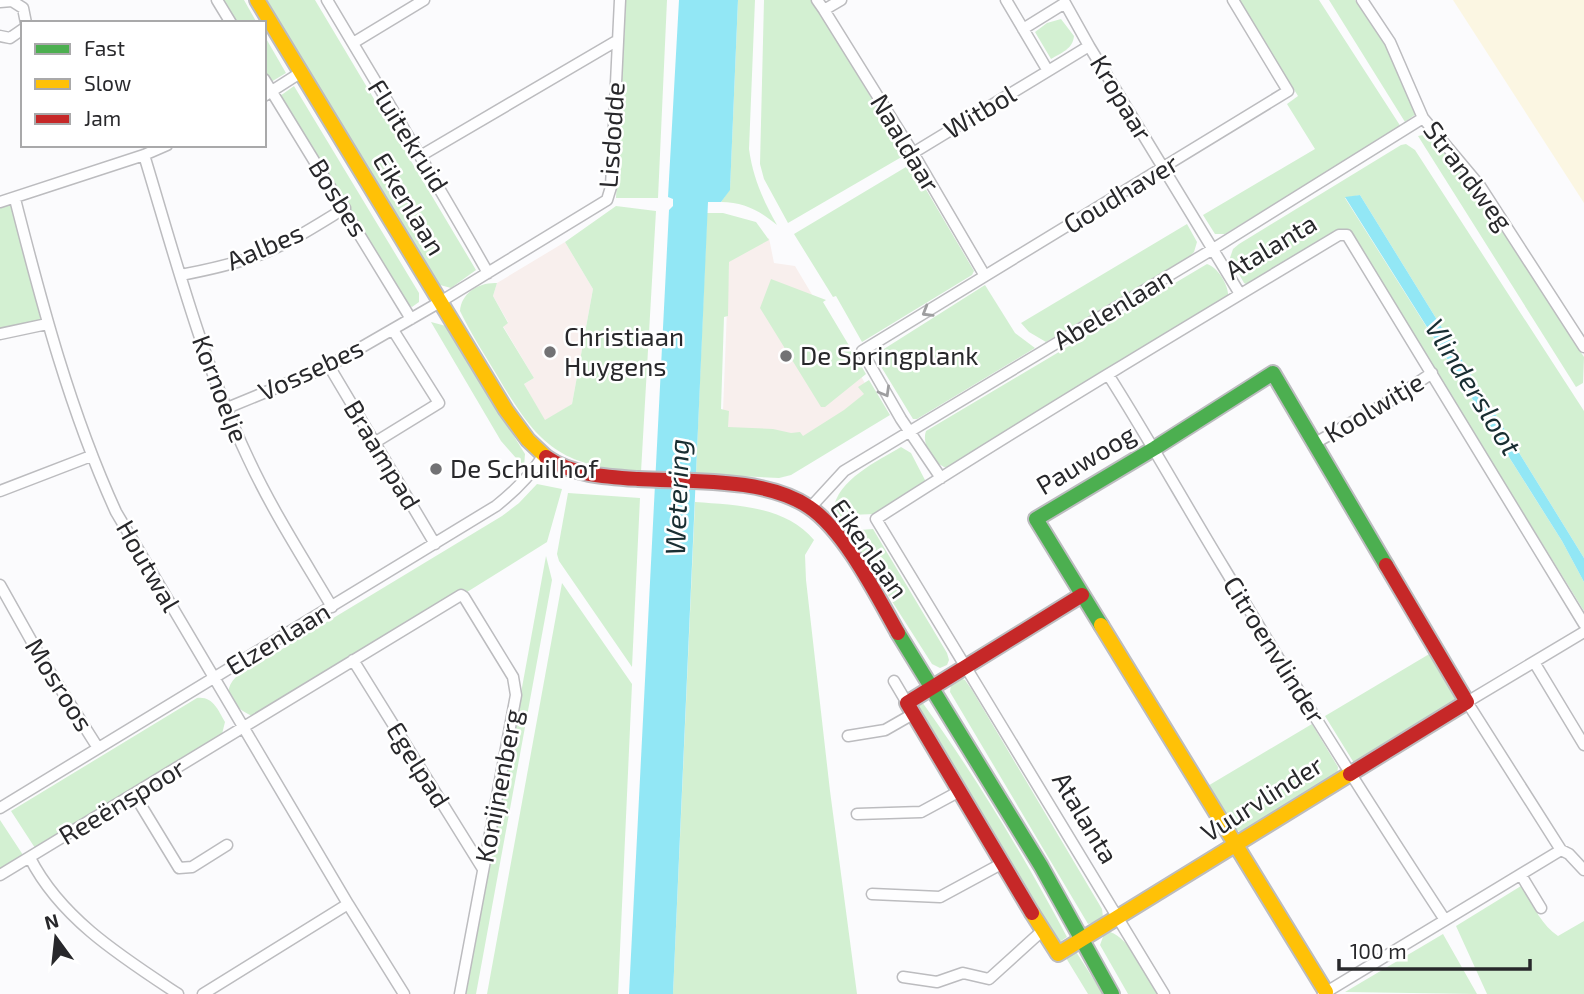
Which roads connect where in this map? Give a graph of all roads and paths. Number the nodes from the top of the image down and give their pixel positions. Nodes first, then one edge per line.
1 (12, 0) edge
2 (217, 0) edge
3 (257, 0) edge
4 (327, 0) edge
5 (424, 0) edge
6 (620, 0) edge
7 (817, 0) edge
8 (841, 0) edge
9 (1006, 0) edge
10 (1233, 0) edge
11 (1362, 0) edge
12 (0, 2) edge
13 (1068, 2) edge
14 (824, 10) junction
15 (26, 21) edge
16 (230, 21) edge
17 (1023, 29) junction
18 (21, 32) edge
19 (0, 36) edge
20 (618, 40) junction
21 (353, 43) junction
22 (1089, 46) junction
23 (1048, 71) junction
24 (300, 73) junction
25 (268, 94) edge
26 (1423, 118) junction
27 (163, 147) edge
28 (913, 153) junction
29 (145, 155) junction
30 (422, 155) junction
31 (1164, 168) junction
32 (15, 199) junction
33 (0, 202) edge
34 (345, 208) junction
35 (1213, 249) junction
36 (488, 273) junction
37 (181, 275) junction
38 (985, 276) junction
39 (1240, 294) junction
40 (440, 302) junction
41 (411, 319) junction
42 (47, 324) junction
43 (393, 330) junction
44 (0, 334) edge
45 (1584, 347) edge
46 (329, 366) junction
47 (1432, 373) junction
48 (1109, 376) junction
49 (227, 408) junction
50 (909, 431) junction
51 (374, 443) junction
52 (1315, 443) junction
53 (1155, 448) junction
54 (91, 456) junction
55 (543, 456) junction
56 (941, 478) junction
57 (0, 491) edge
58 (810, 508) junction
59 (435, 544) junction
60 (0, 585) edge
61 (1083, 595) junction
62 (332, 607) junction
63 (1584, 624) edge
64 (1584, 632) edge
65 (353, 660) junction
66 (1534, 662) junction
67 (965, 667) junction
68 (213, 678) junction
69 (894, 681) dead end
70 (931, 687) junction
71 (1466, 702) junction
72 (910, 708) junction
73 (244, 728) junction
74 (848, 736) dead end
75 (1584, 745) edge
76 (98, 748) junction
77 (1350, 774) junction
78 (958, 792) junction
79 (134, 794) junction
80 (0, 808) edge
81 (857, 814) dead end
82 (227, 845) dead end
83 (1236, 845) junction
84 (1561, 850) junction
85 (30, 858) junction
86 (1001, 864) junction
87 (483, 869) junction
88 (1584, 870) edge
89 (0, 875) edge
90 (1521, 875) junction
91 (872, 894) dead end
92 (348, 904) junction
93 (1541, 908) dead end
94 (1117, 918) junction
95 (1444, 920) junction
96 (1043, 930) junction
97 (1084, 939) junction
98 (903, 977) dead end
99 (1325, 993) edge
100 (178, 994) edge
101 (203, 994) edge
102 (404, 994) edge
103 (460, 994) edge
104 (1112, 994) edge
105 (1164, 994) edge

1 - 12 street
1 - 15 street
2 - 16 street
3 - 24 street, Eikenlaan
4 - 21 street, Fluitekruid
5 - 21 street
6 - 20 street, Lisdodde
7 - 14 street, Naaldaar
8 - 14 street
9 - 17 street
10 - 31 street, Goudhaver
11 - 26 street, Strandweg
13 - 17 street
13 - 22 street, Kropaar
14 - 28 street, Naaldaar
17 - 23 street
18 - 19 street
20 - 30 street
20 - 36 street, Lisdodde
21 - 30 street, Fluitekruid
22 - 23 street, Witbol
22 - 31 street, Kropaar
23 - 28 street, Witbol
24 - 25 street
24 - 40 street, Eikenlaan
25 - 34 street, Bosbes
26 - 35 street, Abelenlaan
26 - 45 street, Strandweg
27 - 29 street
28 - 38 street, Naaldaar
29 - 32 street
29 - 37 street, Kornoelje
30 - 36 street, Fluitekruid
31 - 35 street, Kropaar
31 - 38 street, Goudhaver
32 - 33 street
32 - 42 street, Houtwal
34 - 37 street, Aalbes
34 - 41 street, Bosbes
35 - 39 street, Kropaar
35 - 50 street, Abelenlaan
36 - 40 street, Lisdodde
37 - 49 street, Kornoelje
38 -> 50 street, Goudhaver
39 - 47 street, Atalanta
39 - 48 street, Atalanta
40 - 41 street, Vossebes
40 - 55 street, Eikenlaan
41 - 43 street, Vossebes
42 - 44 street
42 - 54 street, Houtwal
43 - 46 street, Vossebes
43 - 51 street, Vossebes
46 - 49 street, Vossebes
46 - 51 street, Braampad
47 - 52 street, Koolwitje
47 - 63 street, Atalanta
48 - 53 street, Citroenvlinder
48 - 56 street, Atalanta
49 - 62 street, Kornoelje
50 - 56 street
50 - 58 street, Abelenlaan
51 - 59 street, Braampad
52 - 53 street, Pauwoog
52 - 71 street, Pauwoog
53 - 61 street, Pauwoog
53 - 77 street, Citroenvlinder
54 - 57 street
54 - 68 street, Houtwal
55 - 58 street, Eikenlaan
55 - 59 street, Elzenlaan
56 - 67 street, Atalanta
58 - 70 street, Eikenlaan
59 - 62 street, Elzenlaan
60 - 76 street, Mosroos
61 - 67 street
61 - 83 street, Pauwoog
62 - 68 street, Elzenlaan
64 - 66 street
65 - 73 street, Konijnenberg
65 - 87 street, Egelpad
65 - 87 street, Konijnenberg
66 - 71 street
66 - 75 street
67 - 70 street
67 - 94 street, Atalanta
68 - 73 street, Houtwal
68 - 76 street, Elzenlaan
69 - 72 street
70 - 72 street
70 - 97 street, Eikenlaan
71 - 77 street, Vuurvlinder
71 - 84 street
72 - 74 street
72 - 78 street
73 - 79 street, Reeënspoor
73 - 92 street, Houtwal
76 - 80 street, Elzenlaan
77 - 83 street, Vuurvlinder
77 - 95 street, Citroenvlinder
78 - 81 street
78 - 86 street
79 - 82 street
79 - 85 street, Reeënspoor
83 - 94 street, Vuurvlinder
83 - 99 street, Pauwoog
84 - 88 street
84 - 90 street
85 - 89 street, Reeënspoor
85 - 100 street
86 - 91 street
86 - 96 street
87 - 103 street, Konijnenberg
90 - 93 street
90 - 95 street
92 - 101 street
92 - 102 street, Houtwal
94 - 97 street, Vuurvlinder
94 - 105 street, Atalanta
95 - 99 street
96 - 97 street, Vuurvlinder
96 - 98 street
97 - 104 street, Eikenlaan

